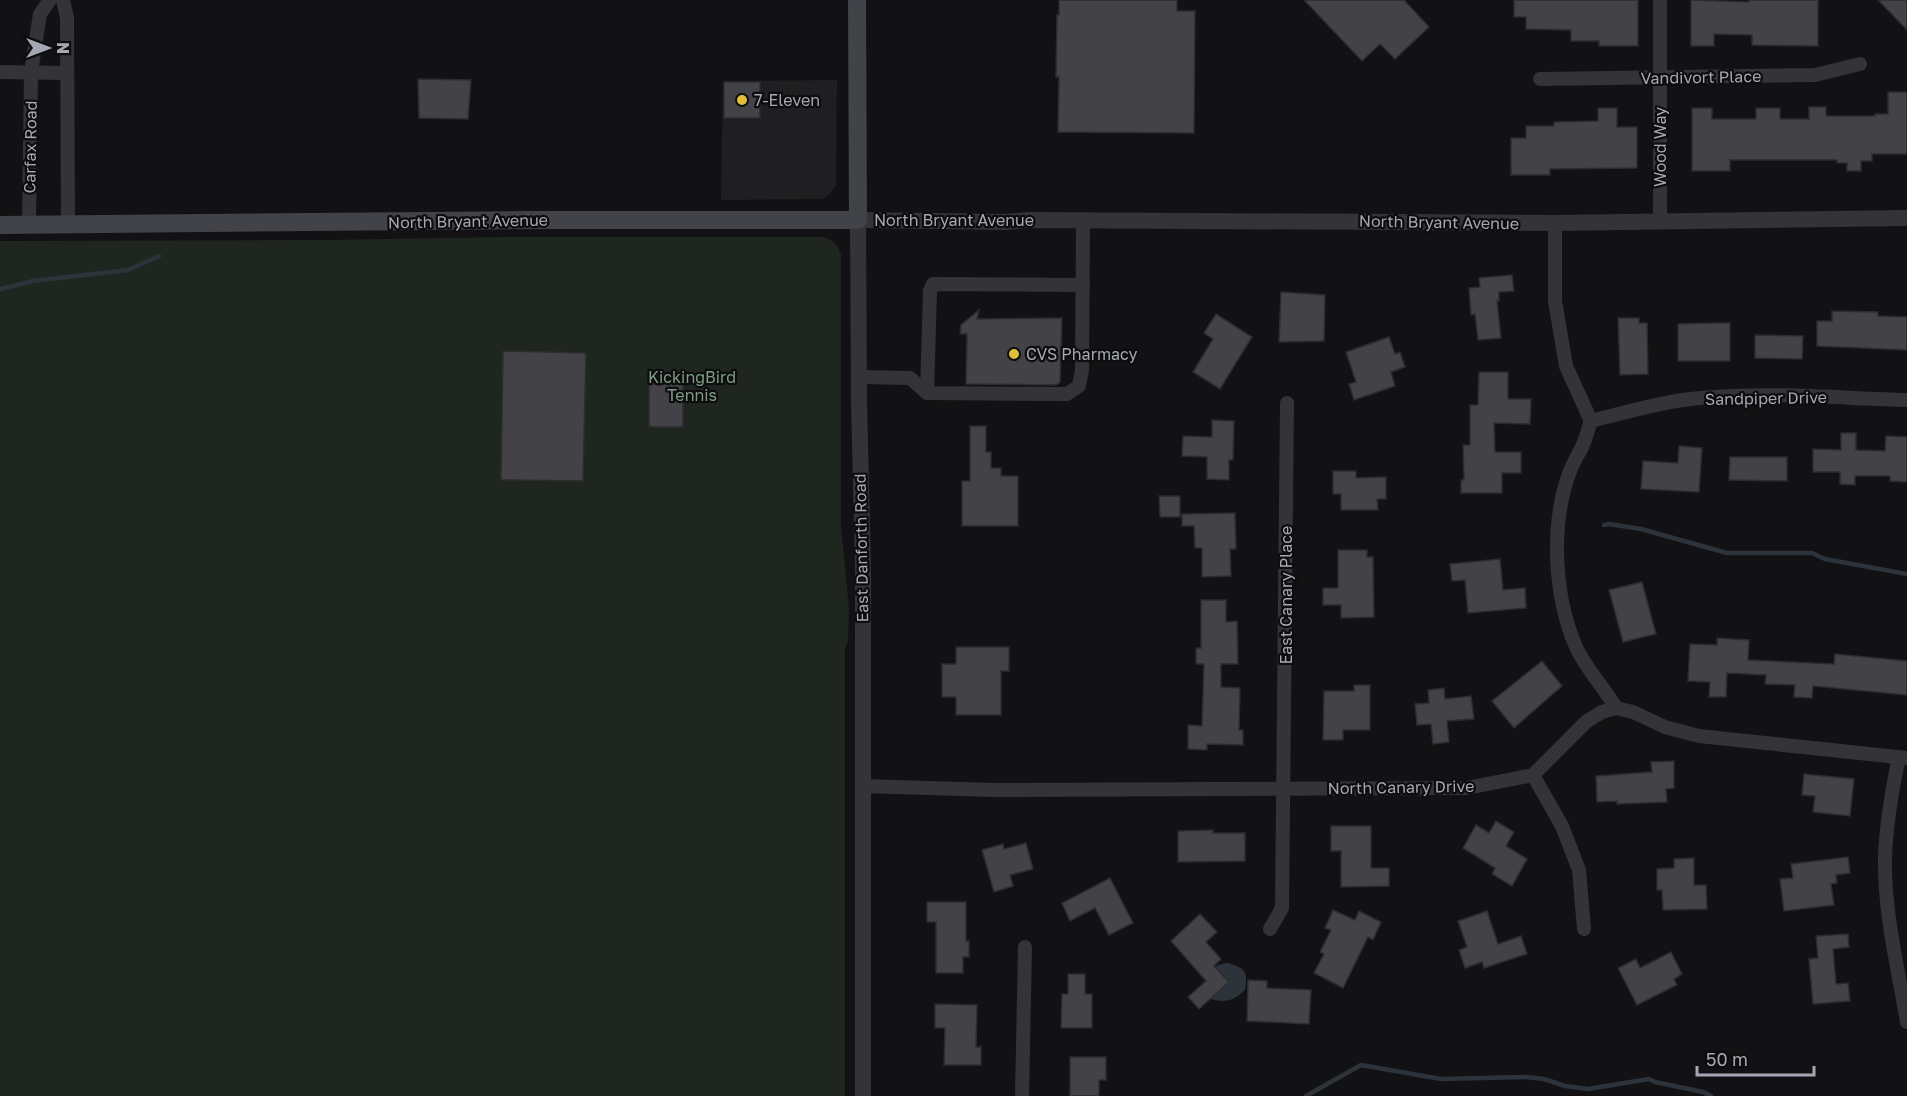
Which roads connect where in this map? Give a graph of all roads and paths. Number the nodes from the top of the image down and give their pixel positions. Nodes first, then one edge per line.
1 (50, 0) edge
2 (63, 0) edge
3 (857, 0) edge
4 (1660, 0) edge
5 (1860, 64) dead end
6 (0, 72) edge
7 (32, 72) junction
8 (66, 73) junction
9 (1540, 78) dead end
10 (1660, 78) junction
11 (1907, 218) edge
12 (858, 220) junction
13 (1083, 221) junction
14 (1660, 222) junction
15 (1555, 223) junction
16 (0, 225) edge
17 (29, 225) junction
18 (68, 225) junction
19 (1083, 285) junction
20 (859, 377) junction
21 (927, 393) junction
22 (1907, 400) edge
23 (1287, 403) dead end
24 (1591, 421) junction
25 (1616, 708) junction
26 (1903, 758) edge
27 (1533, 776) junction
28 (863, 786) junction
29 (1283, 788) junction
30 (1270, 929) dead end
31 (1584, 929) dead end
32 (1024, 947) dead end
33 (1907, 1022) edge
34 (863, 1096) edge
35 (1022, 1096) edge

1 - 7 street, Carfax Road
2 - 8 street
3 - 12 main road, East Danforth Road
4 - 10 street, Wood Way
5 - 10 street, Vandivort Place
6 - 7 street
7 - 8 street
7 - 17 street, Carfax Road
8 - 18 street
9 - 10 street, Vandivort Place
10 - 14 street, Wood Way
11 - 14 street, North Bryant Avenue
12 - 13 street, North Bryant Avenue
12 - 18 main road, North Bryant Avenue
12 - 20 street, East Danforth Road
13 - 15 street, North Bryant Avenue
13 - 19 street
14 - 15 street, North Bryant Avenue
15 - 24 street
16 - 17 main road, North Bryant Avenue
17 - 18 main road, North Bryant Avenue
19 - 21 street
19 - 21 street
20 - 21 street
20 - 28 street, East Danforth Road
22 - 24 street, Sandpiper Drive
23 - 29 street, East Canary Place
24 - 25 street
25 - 26 street
25 - 27 street
26 - 33 street
27 - 29 street, North Canary Drive
27 - 31 street
28 - 29 street, North Canary Drive
28 - 34 street, East Danforth Road
29 - 30 street, East Canary Place
32 - 35 street

